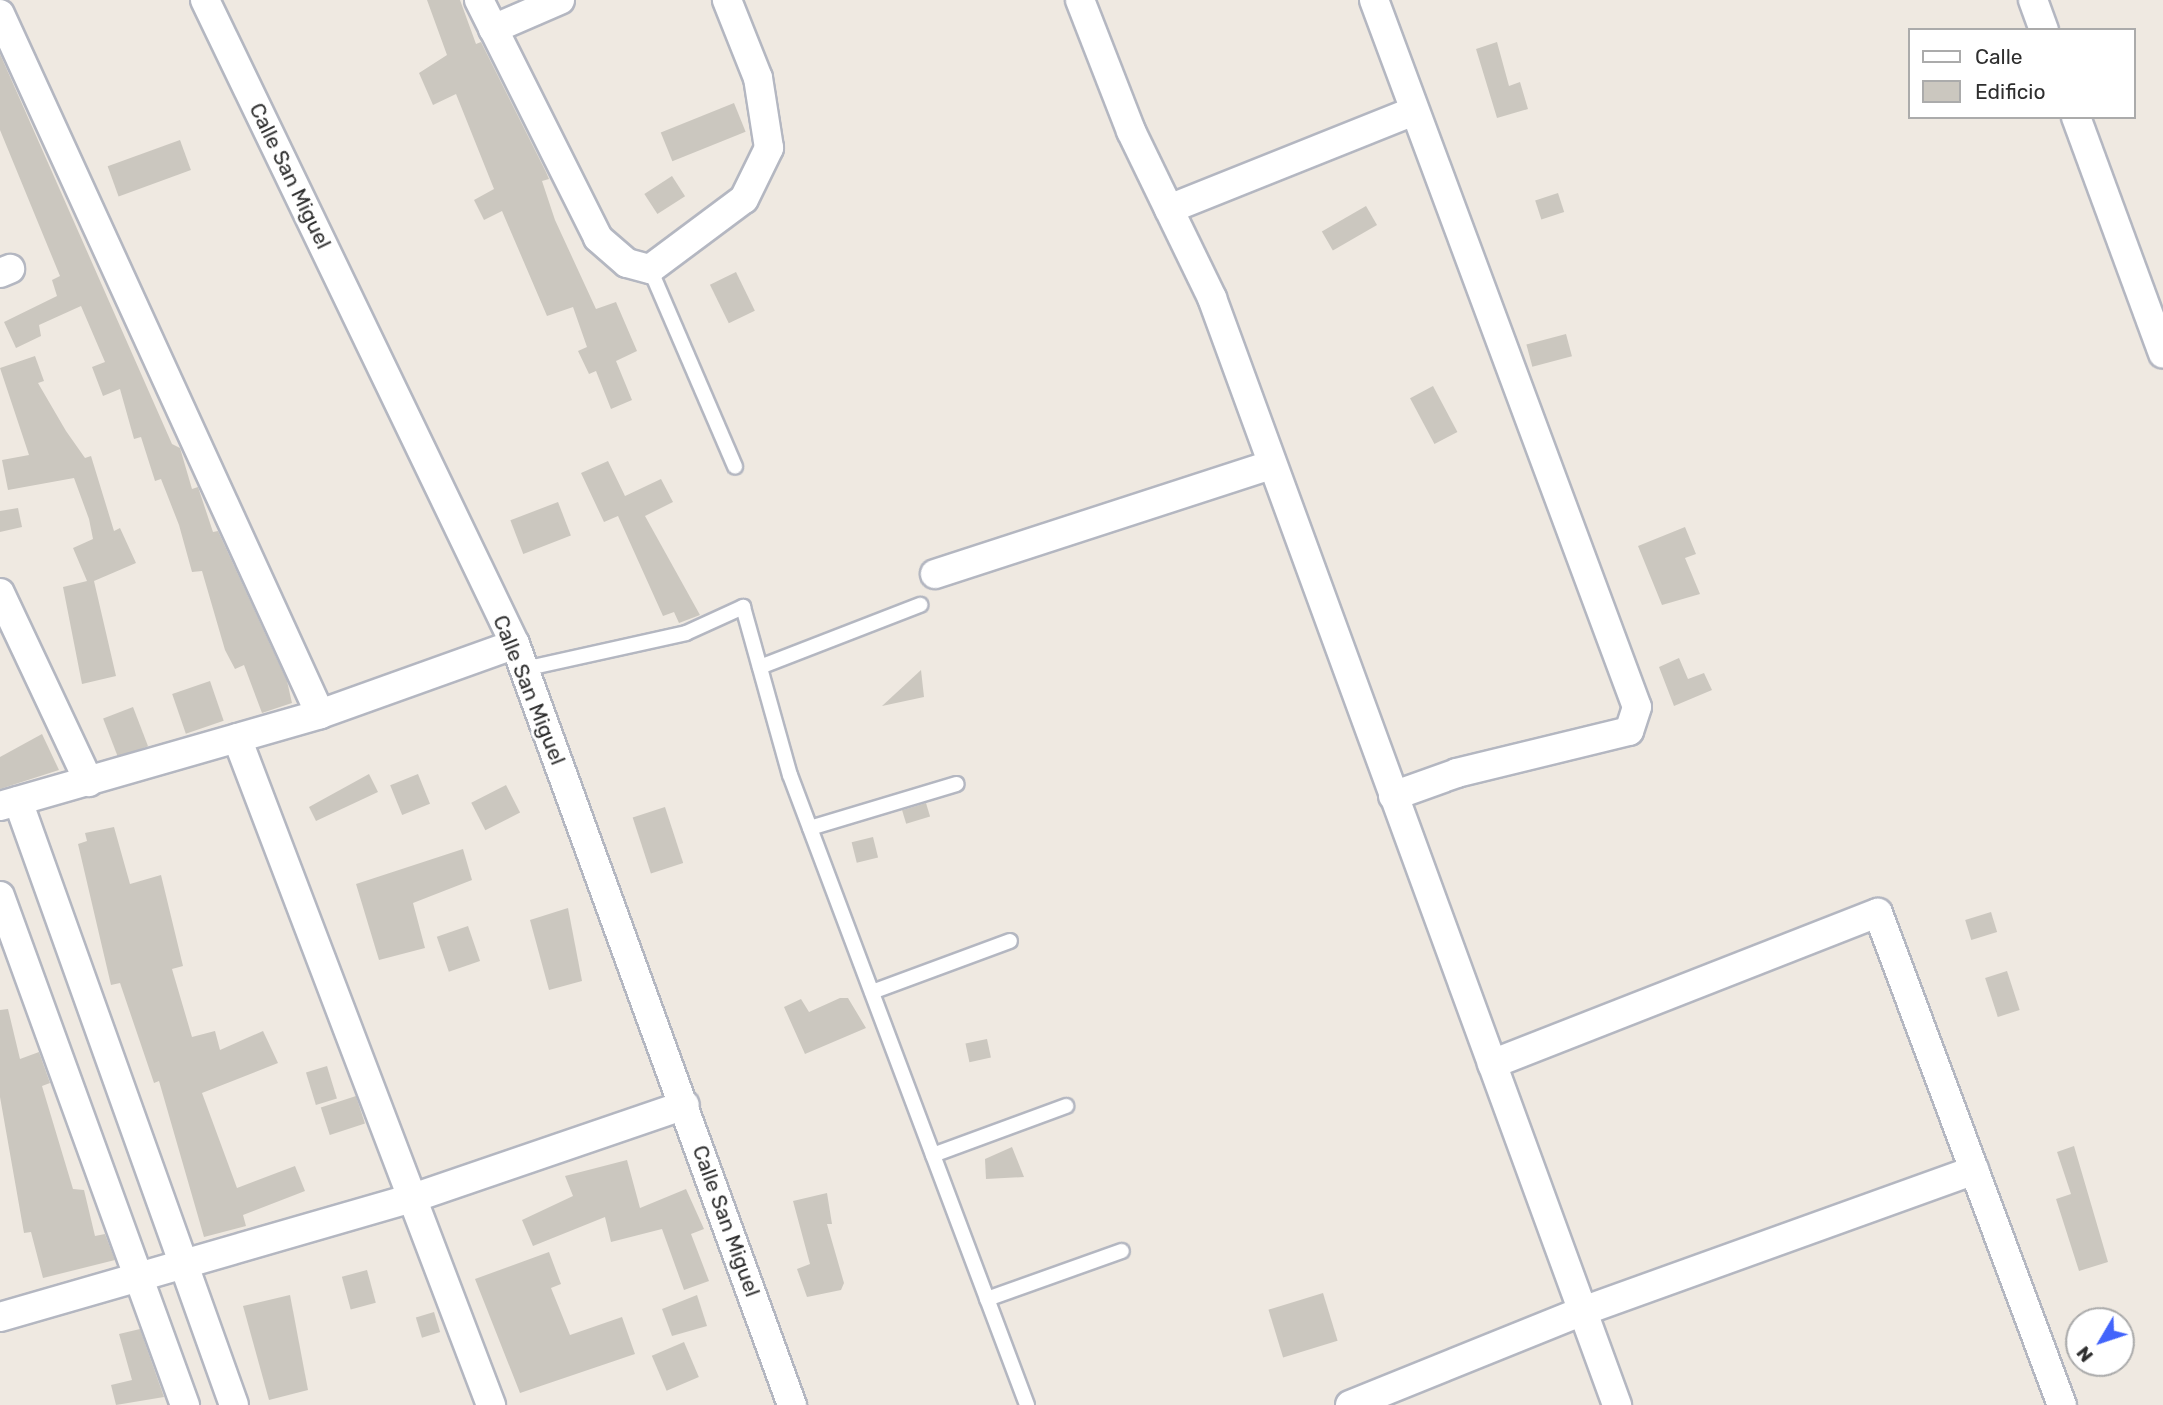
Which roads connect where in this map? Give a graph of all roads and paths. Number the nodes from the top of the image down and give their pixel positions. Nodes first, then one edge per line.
1 (205, 0) edge
2 (479, 0) edge
3 (560, 0) edge
4 (727, 0) edge
5 (1080, 0) edge
6 (1374, 0) edge
7 (2033, 0) edge
8 (0, 14) edge
9 (2043, 28) edge
10 (493, 29) junction
11 (1413, 111) junction
12 (2077, 119) edge
13 (1169, 209) junction
14 (650, 269) junction
15 (2163, 353) edge
16 (1271, 465) junction
17 (735, 466) dead end
18 (935, 574) dead end
19 (0, 593) edge
20 (920, 605) dead end
21 (519, 657) junction
22 (760, 667) junction
23 (320, 714) junction
24 (237, 738) junction
25 (89, 782) junction
26 (957, 784) dead end
27 (1393, 796) junction
28 (9, 803) edge
29 (810, 828) junction
30 (0, 896) edge
31 (1010, 941) dead end
32 (872, 992) junction
33 (1492, 1064) junction
34 (685, 1105) junction
35 (1066, 1107) dead end
36 (933, 1155) junction
37 (1975, 1171) junction
38 (416, 1197) junction
39 (1122, 1251) dead end
40 (184, 1267) junction
41 (140, 1281) junction
42 (987, 1299) junction
43 (1583, 1311) junction
44 (0, 1317) edge
45 (185, 1405) edge
46 (234, 1405) edge
47 (491, 1405) edge
48 (792, 1405) edge
49 (1027, 1405) edge
50 (1350, 1405) edge
51 (1617, 1405) edge
52 (2062, 1405) edge

1 - 21 street, Calle San Miguel
2 - 10 street
3 - 10 street
4 - 14 street
5 - 13 street
6 - 11 street
7 - 9 street
8 - 23 street
10 - 14 street
11 - 13 street
11 - 27 street
12 - 15 street
13 - 16 street
14 - 17 lane
16 - 18 street
16 - 27 street
19 - 25 street
20 - 22 lane
21 - 22 lane
21 - 23 street
21 - 34 street, Calle San Miguel
22 - 29 lane
23 - 24 street
24 - 25 street
24 - 38 street
25 - 28 street
26 - 29 lane
27 - 33 street
28 - 40 street
29 - 32 lane
30 - 41 street
31 - 32 lane
32 - 36 lane
33 - 37 street
33 - 43 street
34 - 38 street
34 - 48 street, Calle San Miguel
35 - 36 lane
36 - 42 lane
37 - 43 street
37 - 52 street
38 - 40 street
38 - 47 street
39 - 42 lane
40 - 41 street
40 - 46 street
41 - 44 street
41 - 45 street
42 - 49 lane
43 - 50 street
43 - 51 street

